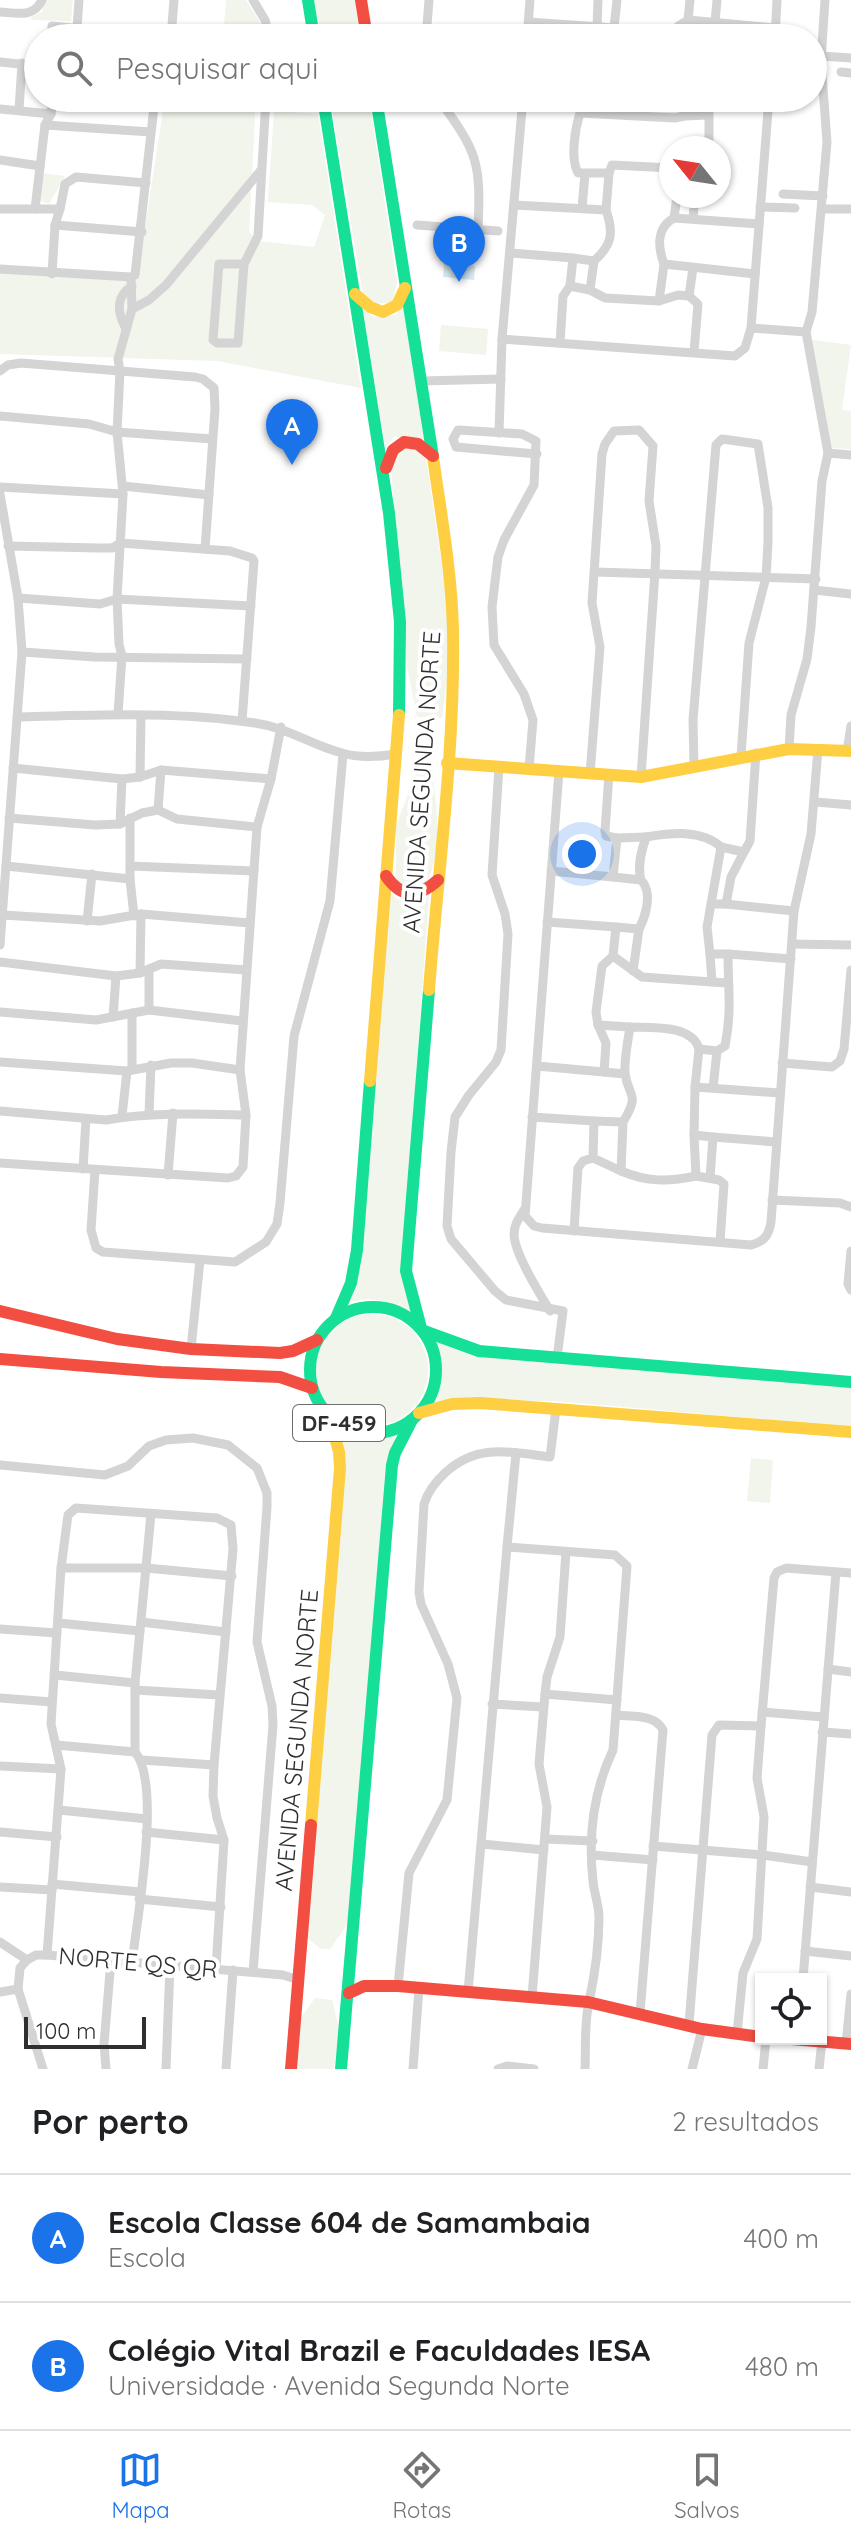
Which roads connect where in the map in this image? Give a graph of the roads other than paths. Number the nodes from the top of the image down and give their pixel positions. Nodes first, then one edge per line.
1 (42, 0) edge
2 (79, 0) edge
3 (174, 0) edge
4 (253, 0) edge
5 (308, 0) edge
6 (361, 0) edge
7 (429, 0) edge
8 (530, 0) edge
9 (598, 0) edge
10 (617, 0) edge
11 (690, 0) edge
12 (717, 0) edge
13 (777, 0) edge
14 (825, 0) edge
15 (0, 12) edge
16 (688, 20) junction
17 (529, 22) joint
18 (715, 22) junction
19 (77, 24) edge
20 (172, 24) edge
21 (266, 24) edge
22 (312, 24) edge
23 (365, 24) edge
24 (427, 24) edge
25 (556, 24) edge
26 (597, 24) edge
27 (614, 24) edge
28 (681, 24) edge
29 (726, 24) edge
30 (776, 24) edge
31 (822, 24) edge
32 (851, 58) edge
33 (827, 59) edge
34 (0, 62) edge
35 (22, 63) joint
36 (0, 109) edge
37 (19, 110) junction
38 (24, 111) edge
39 (35, 112) edge
40 (153, 112) edge
41 (265, 112) edge
42 (325, 112) edge
43 (378, 112) edge
44 (448, 112) edge
45 (522, 112) edge
46 (589, 112) joint
47 (684, 112) edge
48 (708, 112) edge
49 (768, 112) edge
50 (824, 112) edge
51 (609, 113) joint
52 (51, 114) joint
53 (708, 115) junction
54 (684, 116) junction
55 (45, 125) junction
56 (151, 132) junction
57 (710, 136) edge
58 (0, 160) edge
59 (40, 166) junction
60 (659, 167) edge
61 (261, 170) junction
62 (609, 173) junction
63 (585, 174) junction
64 (146, 183) junction
65 (783, 194) dead end
66 (823, 196) junction
67 (514, 205) junction
68 (760, 207) junction
69 (582, 208) junction
70 (675, 208) edge
71 (694, 208) edge
72 (795, 208) dead end
73 (0, 209) edge
74 (35, 209) junction
75 (60, 209) junction
76 (822, 209) junction
77 (851, 209) edge
78 (606, 210) junction
79 (674, 218) junction
80 (693, 218) junction
81 (759, 224) junction
82 (55, 225) junction
83 (417, 225) dead end
84 (478, 230) junction
85 (498, 231) dead end
86 (142, 232) junction
87 (511, 253) junction
88 (573, 258) junction
89 (594, 261) junction
90 (244, 264) junction
91 (664, 264) junction
92 (693, 268) junction
93 (0, 269) edge
94 (52, 274) junction
95 (755, 274) junction
96 (132, 282) junction
97 (406, 285) junction
98 (570, 286) junction
99 (590, 290) junction
100 (355, 294) junction
101 (689, 296) junction
102 (659, 301) junction
103 (132, 309) junction
104 (751, 328) junction
105 (126, 329) junction
106 (806, 332) junction
107 (502, 339) junction
108 (560, 343) junction
109 (694, 352) junction
110 (0, 371) edge
111 (120, 371) junction
112 (501, 379) junction
113 (421, 381) junction
114 (0, 416) edge
115 (117, 432) junction
116 (499, 433) junction
117 (212, 439) junction
118 (828, 453) junction
119 (537, 454) junction
120 (851, 455) edge
121 (433, 456) junction
122 (384, 475) junction
123 (0, 487) edge
124 (123, 490) junction
125 (0, 494) edge
126 (209, 495) junction
127 (121, 543) junction
128 (8, 546) junction
129 (205, 549) junction
130 (595, 572) junction
131 (655, 572) junction
132 (705, 576) junction
133 (766, 577) junction
134 (816, 579) junction
135 (814, 590) junction
136 (851, 594) edge
137 (18, 598) junction
138 (117, 599) junction
139 (251, 606) junction
140 (22, 652) junction
141 (122, 656) junction
142 (247, 659) junction
143 (118, 714) junction
144 (141, 716) junction
145 (17, 717) junction
146 (242, 721) junction
147 (851, 726) edge
148 (281, 727) junction
149 (789, 749) junction
150 (818, 749) junction
151 (849, 751) edge
152 (756, 753) junction
153 (343, 754) junction
154 (741, 756) junction
155 (396, 761) junction
156 (447, 763) junction
157 (694, 766) junction
158 (499, 767) junction
159 (13, 768) junction
160 (529, 769) junction
161 (161, 770) junction
162 (559, 771) junction
163 (590, 774) junction
164 (609, 774) junction
165 (140, 777) junction
166 (641, 777) junction
167 (122, 779) junction
168 (271, 779) junction
169 (816, 802) junction
170 (851, 805) edge
171 (158, 810) junction
172 (9, 818) junction
173 (130, 818) junction
174 (120, 824) junction
175 (257, 827) junction
176 (646, 837) junction
177 (617, 838) junction
178 (721, 847) junction
179 (744, 852) junction
180 (6, 866) junction
181 (130, 866) junction
182 (254, 871) junction
183 (551, 871) junction
184 (92, 874) junction
185 (386, 876) junction
186 (613, 877) junction
187 (130, 879) junction
188 (438, 880) junction
189 (641, 880) junction
190 (712, 904) junction
191 (726, 904) junction
192 (794, 911) junction
193 (3, 915) junction
194 (137, 915) junction
195 (87, 921) junction
196 (547, 922) junction
197 (250, 923) junction
198 (616, 927) junction
199 (639, 929) junction
200 (792, 944) junction
201 (0, 945) edge
202 (851, 945) edge
203 (710, 954) junction
204 (728, 954) junction
205 (613, 956) junction
206 (791, 959) junction
207 (0, 962) edge
208 (246, 970) junction
209 (851, 970) edge
210 (144, 971) junction
211 (633, 971) junction
212 (116, 976) junction
213 (712, 982) junction
214 (728, 983) junction
215 (149, 1010) junction
216 (0, 1012) edge
217 (132, 1013) junction
218 (113, 1017) junction
219 (242, 1021) junction
220 (598, 1025) junction
221 (630, 1027) junction
222 (699, 1049) junction
223 (717, 1051) junction
224 (0, 1062) edge
225 (782, 1063) junction
226 (151, 1065) junction
227 (537, 1066) junction
228 (240, 1070) junction
229 (129, 1071) junction
230 (604, 1072) junction
231 (625, 1074) junction
232 (695, 1087) junction
233 (713, 1088) junction
234 (779, 1093) junction
235 (0, 1111) edge
236 (173, 1113) junction
237 (149, 1114) junction
238 (246, 1115) junction
239 (122, 1116) junction
240 (532, 1117) junction
241 (86, 1119) junction
242 (594, 1121) junction
243 (623, 1122) junction
244 (694, 1135) junction
245 (713, 1137) junction
246 (776, 1142) junction
247 (593, 1158) junction
248 (0, 1163) edge
249 (83, 1169) junction
250 (95, 1170) junction
251 (621, 1171) junction
252 (168, 1175) junction
253 (696, 1176) junction
254 (710, 1178) junction
255 (772, 1200) junction
256 (851, 1207) edge
257 (524, 1210) junction
258 (574, 1231) junction
259 (720, 1242) junction
260 (851, 1251) edge
261 (200, 1260) junction
262 (851, 1290) edge
263 (0, 1311) edge
264 (550, 1311) junction
265 (336, 1318) junction
266 (423, 1330) junction
267 (317, 1340) junction
268 (191, 1349) junction
269 (557, 1358) junction
270 (0, 1359) edge
271 (851, 1382) edge
272 (312, 1388) junction
273 (556, 1409) junction
274 (329, 1416) junction
275 (415, 1417) junction
276 (851, 1432) edge
277 (516, 1453) junction
278 (0, 1465) edge
279 (151, 1514) junction
280 (507, 1547) junction
281 (566, 1552) junction
282 (61, 1568) junction
283 (146, 1568) junction
284 (836, 1572) junction
285 (851, 1573) edge
286 (232, 1576) junction
287 (140, 1626) junction
288 (58, 1628) junction
289 (0, 1629) edge
290 (226, 1632) junction
291 (828, 1669) junction
292 (851, 1672) edge
293 (55, 1675) junction
294 (135, 1686) junction
295 (545, 1694) junction
296 (219, 1695) junction
297 (0, 1698) edge
298 (617, 1700) junction
299 (52, 1702) junction
300 (492, 1704) junction
301 (543, 1707) junction
302 (762, 1712) junction
303 (617, 1715) junction
304 (823, 1717) junction
305 (761, 1726) junction
306 (822, 1732) junction
307 (851, 1734) edge
308 (56, 1745) junction
309 (135, 1752) junction
310 (142, 1760) junction
311 (214, 1765) junction
312 (0, 1766) edge
313 (61, 1769) junction
314 (59, 1810) junction
315 (147, 1819) junction
316 (0, 1832) edge
317 (146, 1832) junction
318 (57, 1837) junction
319 (545, 1839) junction
320 (224, 1840) junction
321 (593, 1841) junction
322 (482, 1844) junction
323 (653, 1846) junction
324 (544, 1850) junction
325 (703, 1852) junction
326 (592, 1855) junction
327 (763, 1855) junction
328 (653, 1860) junction
329 (812, 1862) junction
330 (0, 1887) edge
331 (52, 1887) junction
332 (810, 1887) junction
333 (851, 1892) edge
334 (140, 1896) junction
335 (221, 1907) junction
336 (0, 1942) edge
337 (805, 1951) junction
338 (47, 1955) junction
339 (851, 1956) edge
340 (27, 1960) junction
341 (111, 1960) junction
342 (132, 1963) junction
343 (170, 1965) junction
344 (216, 1968) junction
345 (233, 1970) junction
346 (253, 1972) junction
347 (300, 1973) junction
348 (803, 1973) edge
349 (350, 1978) junction
350 (364, 1986) junction
351 (398, 1986) junction
352 (419, 1988) junction
353 (18, 1989) junction
354 (0, 1992) edge
355 (468, 1992) junction
356 (349, 1993) junction
357 (851, 1994) edge
358 (532, 1997) junction
359 (588, 2002) junction
360 (640, 2013) junction
361 (695, 2027) junction
362 (737, 2034) junction
363 (755, 2037) edge
364 (827, 2042) edge
365 (849, 2044) edge
366 (763, 2045) edge
367 (822, 2045) edge
368 (43, 2069) edge
369 (106, 2069) edge
370 (166, 2069) edge
371 (226, 2069) edge
372 (291, 2069) edge
373 (341, 2069) edge
374 (413, 2069) edge
375 (498, 2069) edge
376 (534, 2069) edge
377 (585, 2069) edge
378 (692, 2069) edge
379 (763, 2069) edge
380 (819, 2069) edge

1 - 15 street
2 - 19 street
3 - 20 street
4 - 21 street
5 - 22 main road
6 - 23 main road
7 - 24 street
8 - 17 street
9 - 26 street
10 - 27 street
11 - 16 street
12 - 18 street
13 - 30 street
14 - 31 street
16 - 18 street
16 - 28 street
17 - 25 street
18 - 29 street
32 - 33 street
34 - 35 street
35 - 37 street
36 - 37 street
37 - 38 street
39 - 52 street
40 - 56 street
41 - 61 street
42 - 100 main road, AVENIDA SEGUNDA NORTE
43 - 97 main road, AVENIDA SEGUNDA NORTE
44 - 84 street
45 - 67 street
46 - 51 street
46 - 63 street
47 - 54 street
48 - 53 street
49 - 68 street
50 - 66 street
51 - 54 street
52 - 55 street
53 - 54 street
53 - 57 street
55 - 56 street
55 - 59 street
56 - 64 street
58 - 59 street
59 - 74 street
60 - 62 street
61 - 90 street
61 - 103 street
62 - 63 street
62 - 78 street
63 - 69 street
64 - 75 street
64 - 86 street
65 - 66 street
66 - 76 street
67 - 69 street
67 - 87 street
68 - 72 street
68 - 81 street
69 - 78 street
70 - 79 street
71 - 80 street
73 - 74 street
74 - 75 street
75 - 82 street
76 - 77 street
76 - 106 street
78 - 89 street
79 - 80 street
79 - 91 street
80 - 81 street
81 - 95 street
82 - 86 street
82 - 94 street
83 - 84 street
84 - 85 street
86 - 96 street
87 - 88 street
87 - 107 street
88 - 89 street
88 - 98 street
89 - 99 street
90 - 90 street
91 - 92 street
91 - 102 street
92 - 95 street
92 - 101 street
93 - 94 street
94 - 96 street
95 - 104 street
96 - 103 street
96 - 105 street
97 - 100 main road
97 - 113 main road, AVENIDA SEGUNDA NORTE
98 - 99 street
98 - 108 street
99 - 102 street
100 - 122 main road, AVENIDA SEGUNDA NORTE
101 - 102 street
101 - 109 street
103 - 105 street
104 - 106 street
104 - 109 street
105 - 111 street
106 - 118 street
107 - 108 street
107 - 112 street
108 - 109 street
110 - 111 street
111 - 115 street
111 - 117 street
112 - 113 street
112 - 116 street
113 - 121 main road, AVENIDA SEGUNDA NORTE
114 - 115 street
115 - 117 street
115 - 124 street
116 - 119 street
116 - 119 street
117 - 126 street
118 - 120 street
118 - 134 street
119 - 160 street
121 - 122 main road
121 - 156 main road, AVENIDA SEGUNDA NORTE
122 - 155 main road, AVENIDA SEGUNDA NORTE
123 - 124 street
124 - 126 street
124 - 127 street
125 - 128 street
126 - 129 street
127 - 128 street
127 - 129 street
127 - 138 street
128 - 137 street
129 - 139 street
130 - 131 street
130 - 131 street
130 - 163 street
131 - 132 street
131 - 166 street
132 - 133 street
132 - 133 street
132 - 157 street
133 - 134 street
133 - 154 street
134 - 135 street
135 - 136 street
135 - 149 street
137 - 138 street
137 - 140 street
138 - 139 street
138 - 141 street
139 - 142 street
140 - 141 street
140 - 145 street
141 - 142 street
141 - 143 street
142 - 146 street
143 - 144 street
143 - 145 street
144 - 146 street
144 - 165 street
145 - 159 street
146 - 148 street
147 - 151 street
148 - 153 street
148 - 168 street
149 - 150 main road
149 - 152 main road
150 - 151 main road
150 - 169 street
152 - 154 main road
152 - 179 street
153 - 155 street
153 - 261 street
154 - 157 main road
155 - 185 main road, AVENIDA SEGUNDA NORTE
156 - 158 main road
156 - 188 main road, AVENIDA SEGUNDA NORTE
157 - 166 main road
158 - 160 main road
158 - 264 street
159 - 167 street
159 - 172 street
160 - 162 main road
161 - 165 street
161 - 168 street
161 - 171 street
162 - 163 main road
162 - 183 street
163 - 164 main road
164 - 166 main road
164 - 177 street
165 - 167 street
167 - 174 street
168 - 175 street
169 - 170 street
169 - 192 street
171 - 173 street
171 - 175 street
172 - 174 street
172 - 180 street
173 - 174 street
173 - 181 street
175 - 182 street
176 - 177 street
176 - 178 street
176 - 189 street
177 - 186 street
178 - 179 street
178 - 190 street
179 - 191 street
180 - 184 street
180 - 193 street
181 - 182 street
181 - 187 street
182 - 197 street
183 - 186 street
183 - 196 street
184 - 187 street
184 - 195 street
185 - 188 main road
185 - 265 main road, AVENIDA SEGUNDA NORTE
186 - 189 street
187 - 194 street
188 - 266 main road, AVENIDA SEGUNDA NORTE
189 - 199 street
190 - 191 street
190 - 203 street
191 - 192 street
192 - 200 street
193 - 195 street
193 - 201 street
194 - 195 street
194 - 197 street
194 - 210 street
196 - 198 street
196 - 227 street
197 - 208 street
198 - 199 street
198 - 205 street
199 - 211 street
200 - 202 street
200 - 206 street
203 - 204 street
203 - 213 street
204 - 206 street
204 - 214 street
205 - 211 street
205 - 220 street
206 - 225 street
207 - 212 street
208 - 210 street
208 - 219 street
209 - 225 street
210 - 212 street
210 - 215 street
211 - 213 street
212 - 218 street
213 - 214 street
214 - 223 street
215 - 217 street
215 - 219 street
216 - 218 street
217 - 218 street
217 - 229 street
219 - 228 street
220 - 221 street
220 - 230 street
221 - 222 street
221 - 231 street
222 - 223 street
222 - 232 street
223 - 233 street
224 - 229 street
225 - 234 street
226 - 228 street
226 - 229 street
226 - 237 street
227 - 230 street
227 - 240 street
228 - 238 street
229 - 239 street
230 - 231 street
231 - 243 street
232 - 233 street
232 - 244 street
233 - 234 street
234 - 246 street
235 - 241 street
236 - 237 street
236 - 238 street
236 - 252 street
237 - 239 street
238 - 252 street
239 - 241 street
240 - 242 street
240 - 257 street
241 - 249 street
242 - 243 street
242 - 247 street
243 - 251 street
244 - 245 street
244 - 253 street
245 - 246 street
245 - 254 street
246 - 255 street
247 - 251 street
247 - 258 street
248 - 249 street
249 - 250 street
250 - 252 street
250 - 261 street
251 - 253 street
253 - 254 street
254 - 259 street
255 - 256 street
255 - 259 street
257 - 258 street
257 - 264 street
258 - 259 street
260 - 262 street
261 - 268 street
263 - 268 main road
264 - 269 street
265 - 266 main road
265 - 267 main road
266 - 269 main road
266 - 275 main road, DF-459
267 - 268 main road
267 - 272 main road, DF-459
269 - 271 main road
270 - 272 main road, DF-459
272 - 274 main road, DF-459
273 - 275 main road
273 - 276 main road
273 - 277 street
274 - 275 main road, DF-459
274 - 347 main road, AVENIDA SEGUNDA NORTE
275 - 349 main road
277 - 280 street
277 - 351 street
278 - 346 street
279 - 282 street
279 - 283 street
279 - 286 street
280 - 281 street
280 - 300 street
281 - 295 street
281 - 298 street
282 - 283 street
282 - 288 street
283 - 286 street
283 - 287 street
284 - 285 street
284 - 291 street
284 - 302 street
286 - 290 street
287 - 288 street
287 - 290 street
287 - 294 street
288 - 289 street
288 - 293 street
290 - 296 street
291 - 292 street
291 - 304 street
293 - 294 street
293 - 299 street
294 - 296 street
294 - 309 street
295 - 298 street
295 - 301 street
296 - 311 street
297 - 299 street
298 - 303 street
299 - 308 street
300 - 301 street
300 - 322 street
301 - 319 street
302 - 304 street
302 - 305 street
303 - 321 street
303 - 323 street
304 - 306 street
305 - 325 street
305 - 327 street
306 - 307 street
306 - 329 street
308 - 309 street
308 - 313 street
309 - 310 street
310 - 311 street
310 - 315 street
311 - 320 street
312 - 313 street
313 - 314 street
314 - 315 street
314 - 318 street
315 - 317 street
316 - 318 street
317 - 320 street
317 - 334 street
318 - 331 street
319 - 321 street
319 - 324 street
320 - 335 street
321 - 326 street
322 - 324 street
322 - 355 street
323 - 325 street
323 - 328 street
324 - 358 street
325 - 327 street
325 - 361 street
326 - 328 street
326 - 359 street
327 - 329 street
327 - 362 street
328 - 360 street
329 - 332 street
330 - 331 street
331 - 334 street
331 - 338 street
332 - 333 street
332 - 337 street
334 - 335 street
334 - 342 street
335 - 344 street
336 - 340 street, NORTE QS QR
337 - 339 street
337 - 348 street
338 - 340 street, NORTE QS QR
338 - 341 street, NORTE QS QR
340 - 353 street
341 - 342 street, NORTE QS QR
341 - 369 street
342 - 343 street, NORTE QS QR
343 - 344 street, NORTE QS QR
343 - 370 street
344 - 345 street, NORTE QS QR
345 - 346 street, NORTE QS QR
345 - 371 street
346 - 347 street, NORTE QS QR
347 - 372 main road, AVENIDA SEGUNDA NORTE
349 - 350 main road
349 - 356 main road
350 - 351 main road
350 - 356 main road
351 - 352 main road
352 - 355 main road
352 - 374 street
353 - 354 street
353 - 368 street
355 - 358 main road
356 - 373 main road
357 - 365 street
358 - 359 main road
359 - 360 main road
359 - 377 street
360 - 361 main road
361 - 362 main road
361 - 378 street
362 - 363 main road
364 - 365 main road
366 - 379 street
367 - 380 street
375 - 376 street

